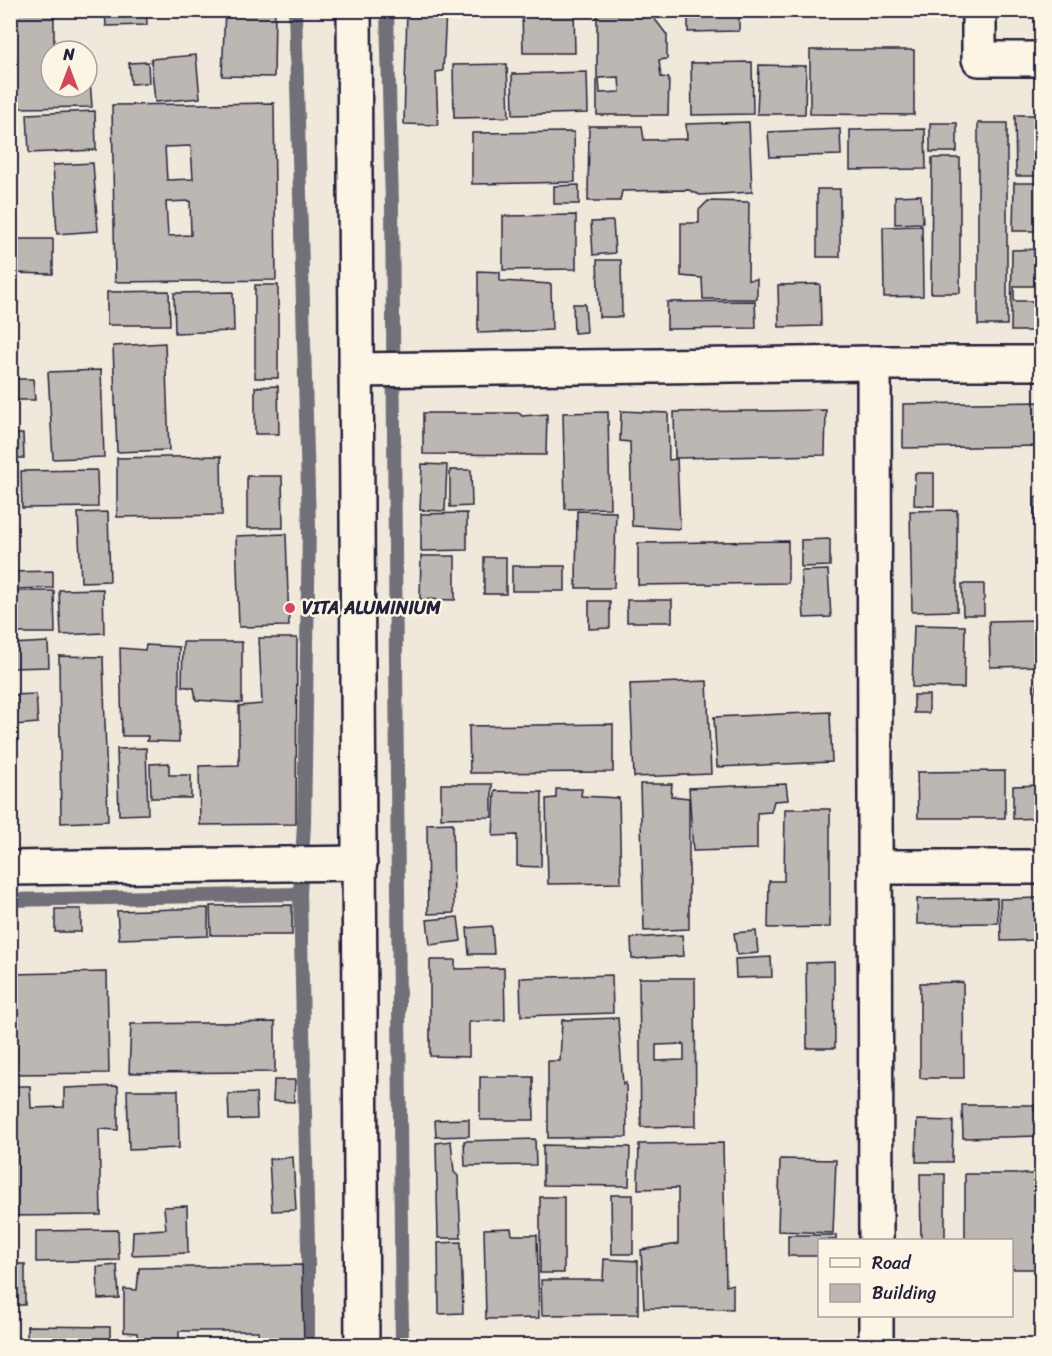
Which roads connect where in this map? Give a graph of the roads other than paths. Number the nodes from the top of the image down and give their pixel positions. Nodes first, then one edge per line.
1 (354, 10) edge
2 (979, 10) edge
3 (1041, 58) edge
4 (874, 363) junction
5 (1041, 363) edge
6 (356, 370) junction
7 (360, 863) junction
8 (875, 867) junction
9 (1041, 867) edge
10 (10, 868) edge
11 (876, 1239) edge
12 (876, 1317) edge
13 (362, 1346) edge
14 (876, 1346) edge

1 - 6 street
2 - 3 street
4 - 5 street
4 - 6 street
4 - 8 street
6 - 7 street
7 - 10 street
7 - 13 street
8 - 9 street
8 - 11 street
12 - 14 street

